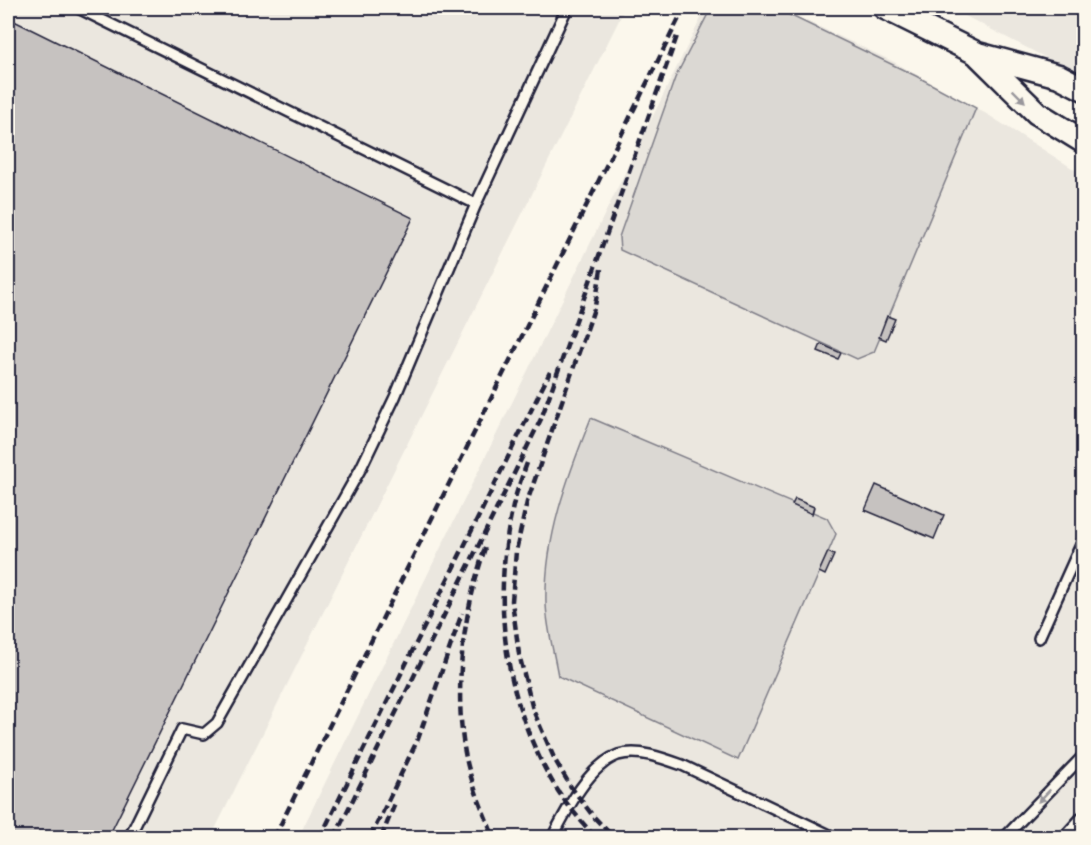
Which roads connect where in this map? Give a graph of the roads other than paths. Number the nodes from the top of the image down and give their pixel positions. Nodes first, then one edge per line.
1 (78, 8) edge
2 (567, 8) edge
3 (885, 8) edge
4 (978, 54) junction
5 (1083, 89) edge
6 (1083, 142) edge
7 (476, 204) junction
8 (1083, 538) edge
9 (1039, 638) dead end
10 (1083, 755) edge
11 (1083, 815) edge
12 (814, 827) junction
13 (129, 837) edge
14 (552, 837) edge
15 (809, 837) edge
16 (837, 837) edge
17 (1004, 837) edge
18 (1063, 837) edge

1 - 7 lane
2 - 7 lane
3 - 4 street
4 - 5 street
4 -> 6 street
7 - 13 lane
8 - 9 lane
10 -> 17 lane
11 - 18 lane
12 - 14 lane
12 - 15 lane
12 - 16 lane

